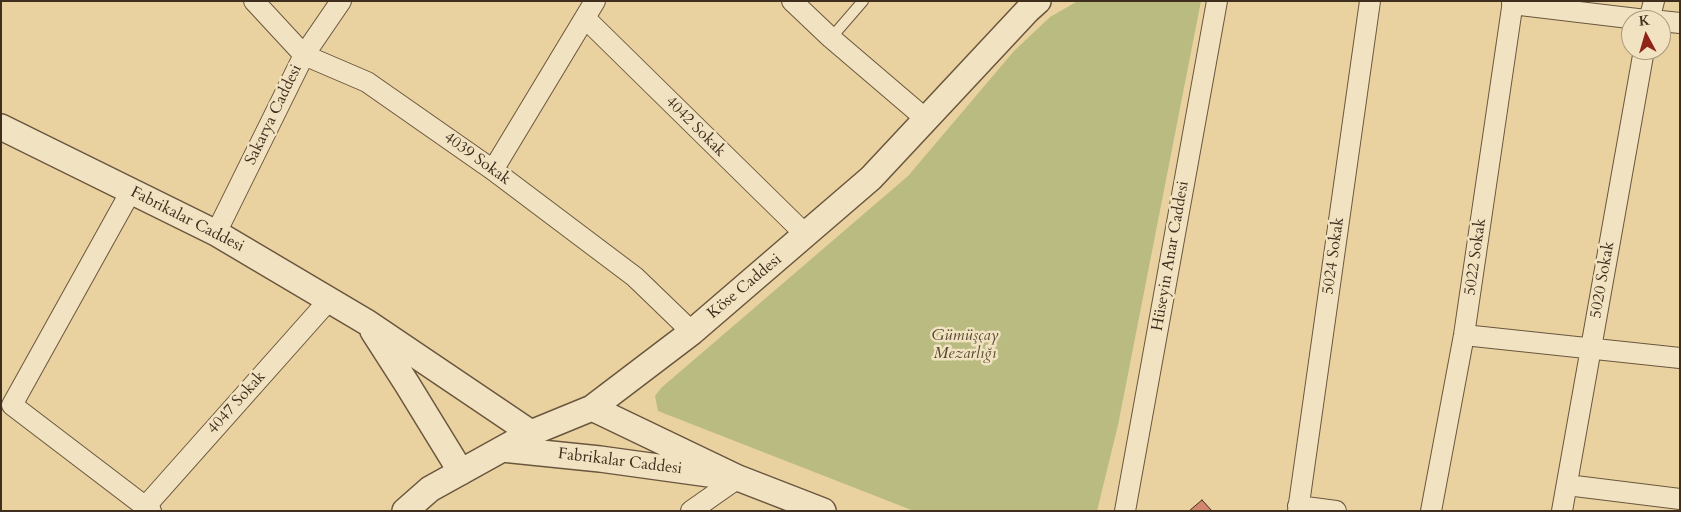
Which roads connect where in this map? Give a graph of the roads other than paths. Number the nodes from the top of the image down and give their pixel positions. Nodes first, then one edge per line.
1 (254, 1) edge
2 (341, 1) edge
3 (792, 1) edge
4 (863, 1) edge
5 (1038, 1) edge
6 (1218, 1) edge
7 (1370, 1) edge
8 (1512, 3) edge
9 (590, 10) edge
10 (1621, 17) edge
11 (831, 38) junction
12 (304, 55) junction
13 (1642, 60) edge
14 (927, 120) junction
15 (1, 127) edge
16 (493, 170) junction
17 (130, 191) junction
18 (216, 233) junction
19 (806, 235) junction
20 (329, 300) junction
21 (368, 323) junction
22 (692, 332) junction
23 (1464, 335) junction
24 (1591, 349) junction
25 (1680, 358) edge
26 (592, 408) junction
27 (531, 433) junction
28 (502, 449) junction
29 (461, 472) junction
30 (738, 478) junction
31 (1567, 485) junction
32 (1680, 499) edge
33 (1298, 508) edge
34 (148, 509) edge
35 (405, 511) edge
36 (691, 511) edge
37 (823, 511) edge
38 (1125, 511) edge
39 (1336, 511) edge
40 (1432, 511) edge
41 (1562, 511) edge

1 - 12 street, 4039 Sokak
2 - 12 street, Sakarya Caddesi
3 - 11 street
4 - 11 lane
5 - 14 street, Köse Caddesi
6 - 38 street, Hüseyin Anar Caddesi
7 - 33 street, 5024 Sokak
8 - 10 street
8 - 23 street, 5022 Sokak
9 - 16 street
9 - 19 street, 4042 Sokak
11 - 14 street
12 - 16 street, 4039 Sokak
12 - 18 street, Sakarya Caddesi
13 - 24 street, 5020 Sokak
14 - 19 street, Köse Caddesi
15 - 17 street, Fabrikalar Caddesi
16 - 22 street, 4039 Sokak
17 - 18 street, Fabrikalar Caddesi
17 - 34 street
18 - 20 street, Fabrikalar Caddesi
19 - 22 street, Köse Caddesi
20 - 21 street, Fabrikalar Caddesi
20 - 34 street, 4047 Sokak
21 - 27 street, Fabrikalar Caddesi
21 - 29 street, Fabrikalar Caddesi
22 - 26 street, Köse Caddesi
23 - 24 street
23 - 40 street, 5022 Sokak
24 - 25 street
24 - 31 street, 5020 Sokak
26 - 27 street, Köse Caddesi
26 - 30 street, Fabrikalar Caddesi
27 - 28 street, Köse Caddesi
28 - 29 street, Köse Caddesi
28 - 30 street, Fabrikalar Caddesi
29 - 35 street, Köse Caddesi
30 - 36 street
30 - 37 street, Fabrikalar Caddesi
31 - 32 street
31 - 41 street, 5020 Sokak
33 - 39 street

